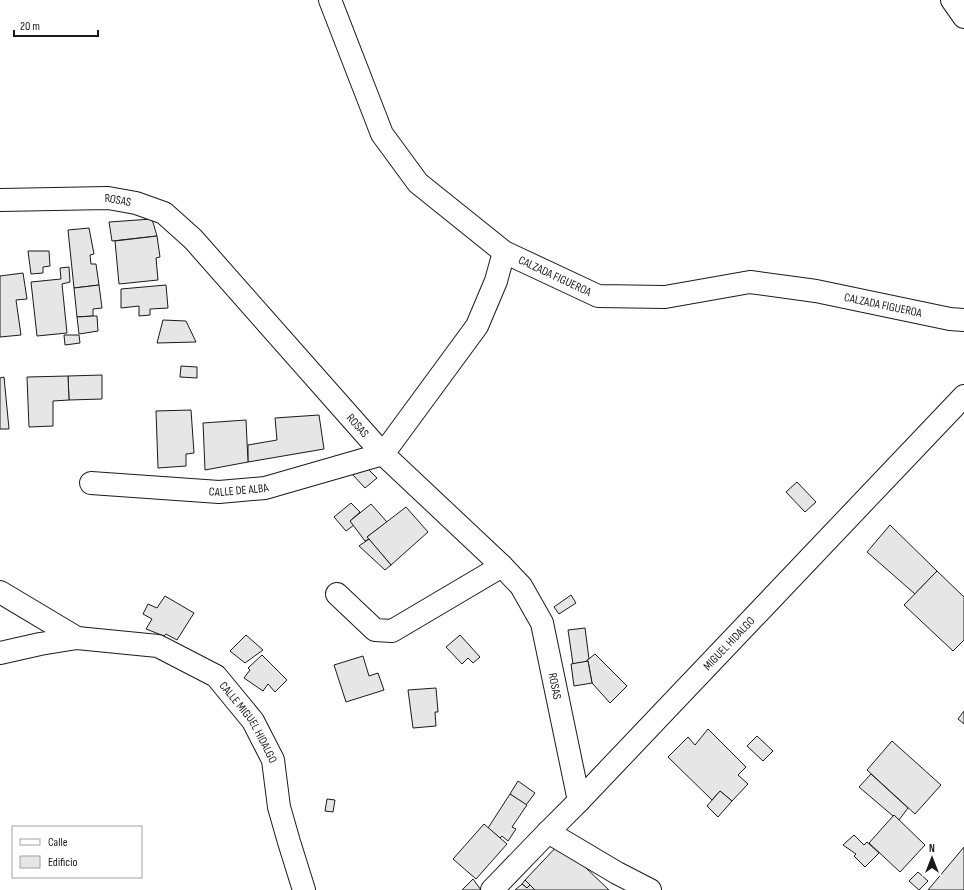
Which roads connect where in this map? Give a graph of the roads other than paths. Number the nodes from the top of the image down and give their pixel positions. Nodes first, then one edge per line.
1 (330, 0) edge
2 (952, 0) edge
3 (964, 17) edge
4 (0, 200) edge
5 (504, 252) junction
6 (964, 320) edge
7 (964, 396) edge
8 (382, 454) junction
9 (91, 483) dead end
10 (502, 566) junction
11 (0, 592) edge
12 (336, 594) dead end
13 (77, 638) junction
14 (0, 653) edge
15 (579, 801) junction
16 (548, 832) junction
17 (304, 890) edge
18 (492, 890) edge
19 (650, 890) edge

1 - 5 street, CALZADA FIGUEROA
2 - 3 street
4 - 8 street, ROSAS
5 - 6 street, CALZADA FIGUEROA
5 - 8 street
7 - 15 street, MIGUEL HIDALGO
8 - 9 street, CALLE DE ALBA
8 - 10 street, ROSAS
10 - 12 street
10 - 15 street, ROSAS
11 - 13 street, CALLE MIGUEL HIDALGO
13 - 14 street, CALLE MIGUEL HIDALGO
13 - 17 street, CALLE MIGUEL HIDALGO
15 - 16 street, MIGUEL HIDALGO
16 - 18 street, MIGUEL HIDALGO
16 - 19 street

